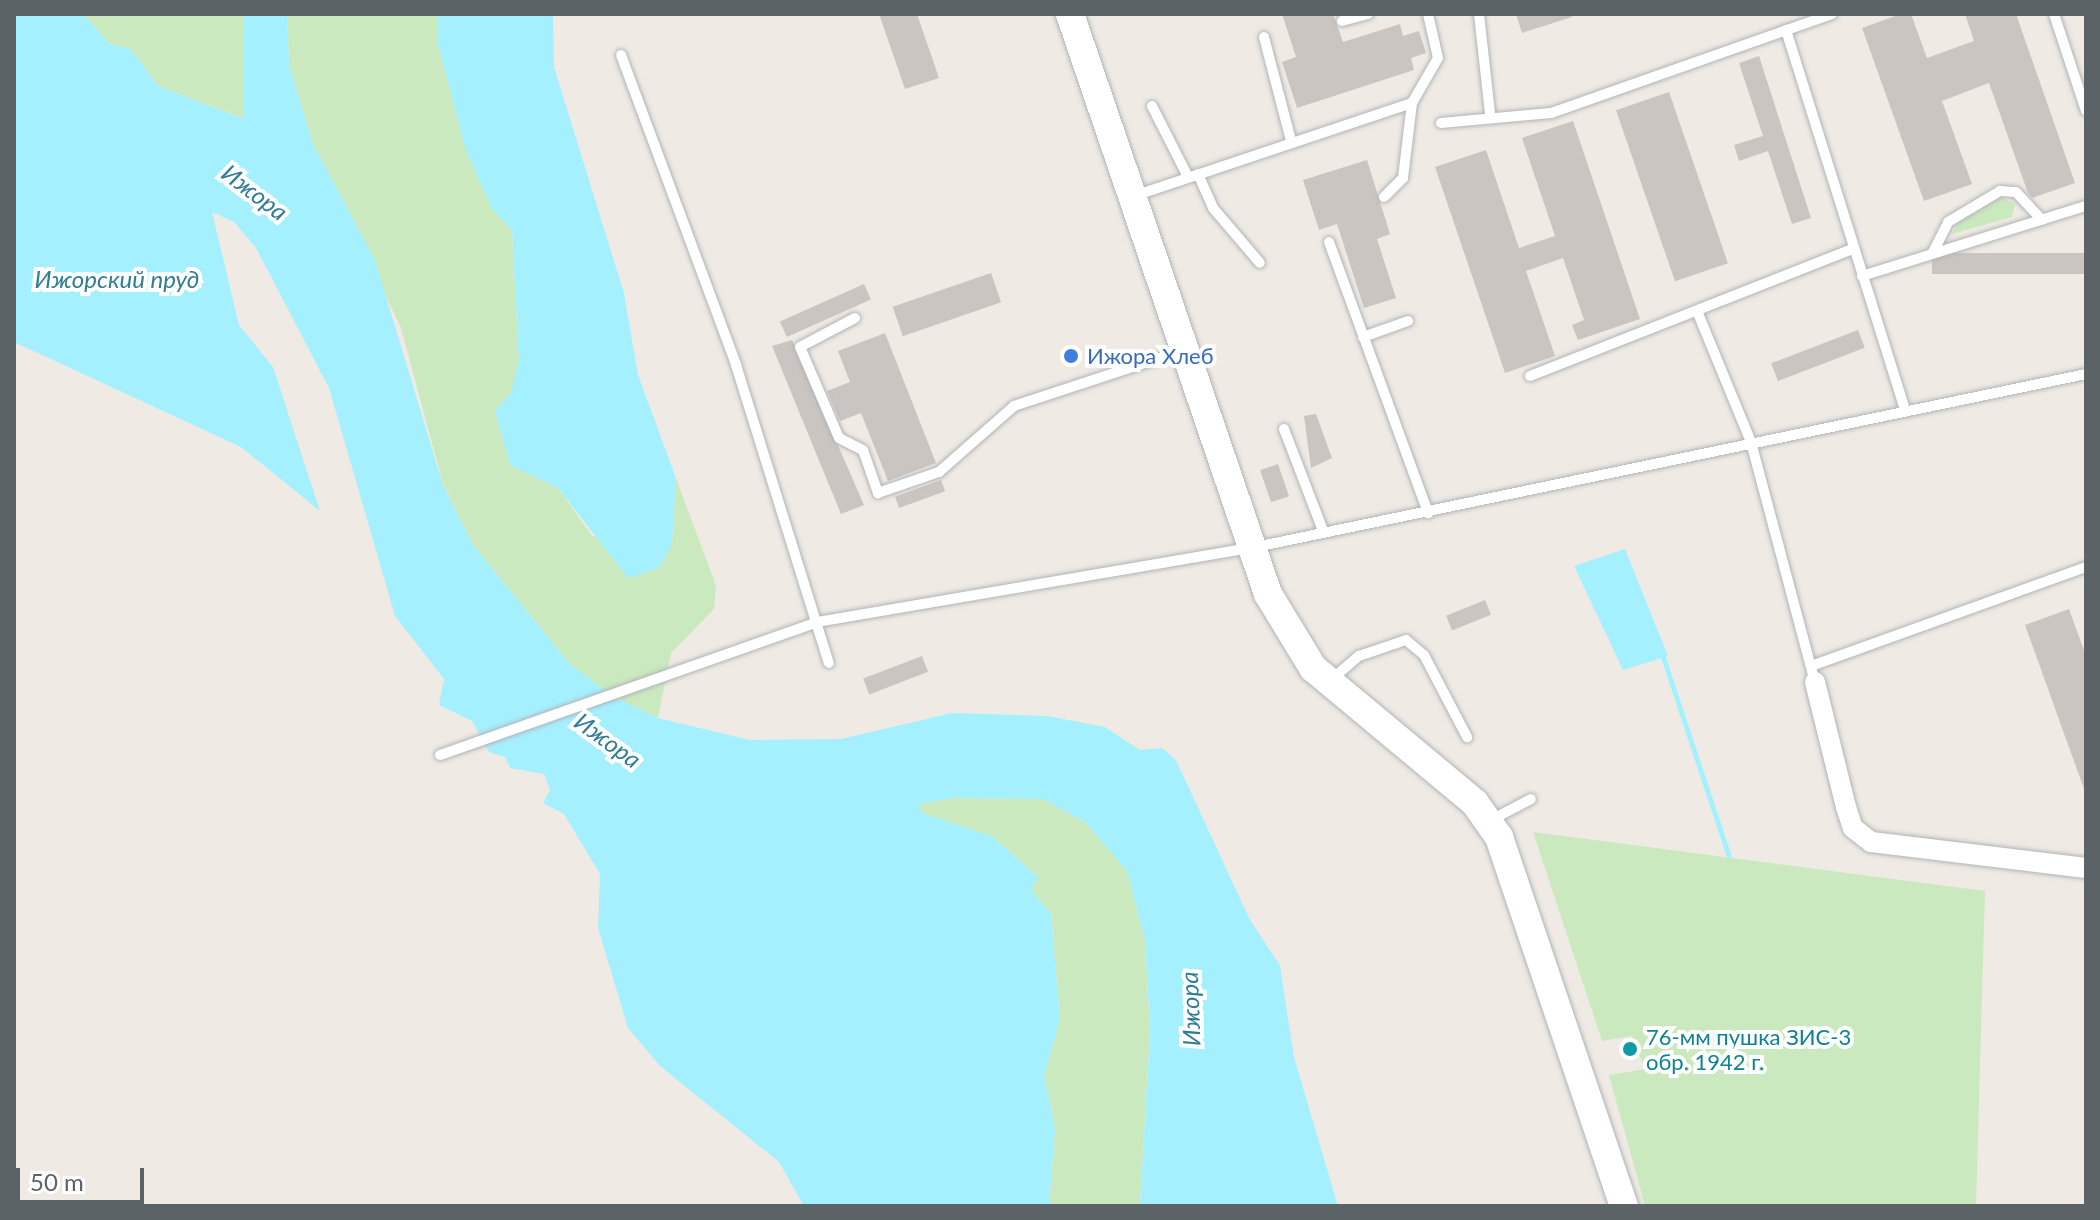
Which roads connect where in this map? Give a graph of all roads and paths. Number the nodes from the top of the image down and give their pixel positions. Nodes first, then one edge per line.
1 (1070, 14) edge
2 (1368, 14) edge
3 (1428, 14) edge
4 (1479, 14) edge
5 (1832, 14) edge
6 (2054, 14) edge
7 (1342, 21) dead end
8 (1786, 30) junction
9 (1264, 37) dead end
10 (621, 55) dead end
11 (1412, 103) junction
12 (1152, 106) dead end
13 (2086, 111) edge
14 (1490, 114) junction
15 (1441, 123) dead end
16 (1291, 141) junction
17 (1193, 175) junction
18 (1132, 196) junction
19 (1384, 197) dead end
20 (2086, 206) edge
21 (2042, 220) junction
22 (1329, 242) dead end
23 (1853, 249) junction
24 (1932, 254) junction
25 (1260, 263) dead end
26 (1862, 276) junction
27 (1697, 311) junction
28 (855, 318) dead end
29 (1408, 321) dead end
30 (1363, 337) junction
31 (1184, 350) junction
32 (2086, 374) edge
33 (1530, 376) dead end
34 (1905, 410) junction
35 (1284, 429) dead end
36 (1751, 442) junction
37 (1428, 513) junction
38 (1324, 533) junction
39 (1251, 548) junction
40 (2086, 567) edge
41 (817, 622) junction
42 (829, 663) dead end
43 (1813, 674) junction
44 (1328, 683) junction
45 (1467, 737) dead end
46 (440, 755) dead end
47 (1531, 799) dead end
48 (1490, 821) junction
49 (2086, 868) edge
50 (1624, 1206) edge

1 - 18 main road
2 - 7 lane
3 - 11 lane
4 - 14 lane
5 - 8 lane
6 - 13 lane
8 - 14 lane
8 - 23 lane
9 - 16 lane
10 - 41 lane
11 - 16 lane
11 - 19 lane
12 - 17 lane
14 - 15 lane
16 - 17 lane
17 - 18 lane
17 - 25 lane
18 - 31 main road
20 - 21 lane
21 - 24 lane
21 - 24 lane
22 - 30 lane
23 - 26 lane
23 - 27 lane
24 - 26 lane
26 - 34 lane
27 - 33 lane
27 - 36 lane
28 - 31 lane
29 - 30 lane
30 - 37 lane
31 - 39 main road
32 - 34 lane
34 - 36 lane
35 - 38 lane
36 - 37 lane
36 - 43 lane
37 - 38 lane
38 - 39 lane
39 - 41 lane
39 - 44 main road
40 - 43 lane
41 - 42 lane
41 - 46 lane
43 - 49 street
44 - 45 lane
44 - 48 main road
47 - 48 lane
48 - 50 main road

